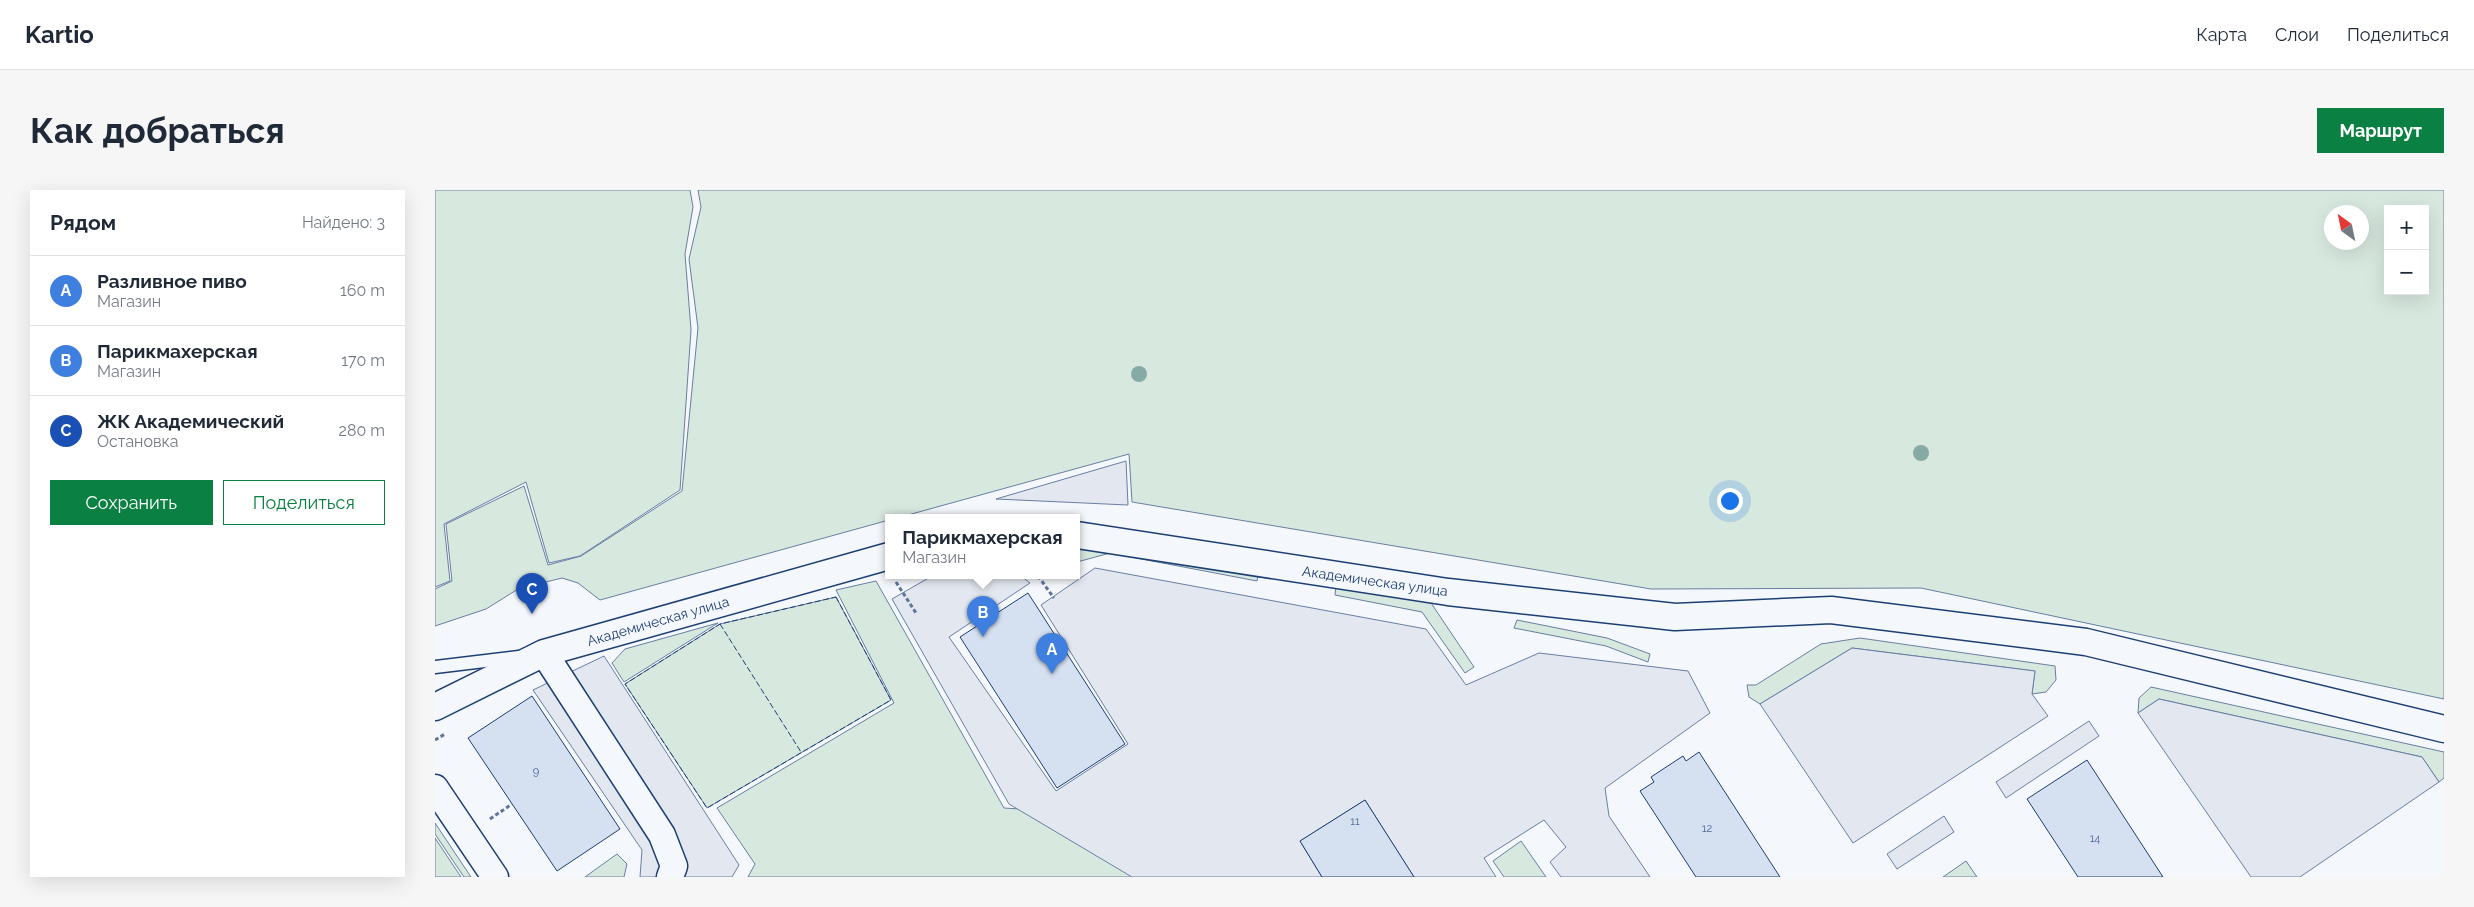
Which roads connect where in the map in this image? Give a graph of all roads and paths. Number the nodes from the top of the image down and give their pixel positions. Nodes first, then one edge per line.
1 (1080, 535) edge
2 (885, 557) edge
3 (893, 579) edge
4 (1040, 579) edge
5 (1054, 598) dead end
6 (915, 613) dead end
7 (544, 654) junction
8 (435, 667) edge
9 (435, 707) edge
10 (2444, 730) edge
11 (435, 788) edge
12 (495, 877) edge
13 (670, 877) edge

1 - 10 street, Академическая улица
2 - 7 street, Академическая улица
3 - 6 path
4 - 5 path
7 - 8 lane
7 - 9 street, Академическая улица
7 - 13 street
11 - 12 street

